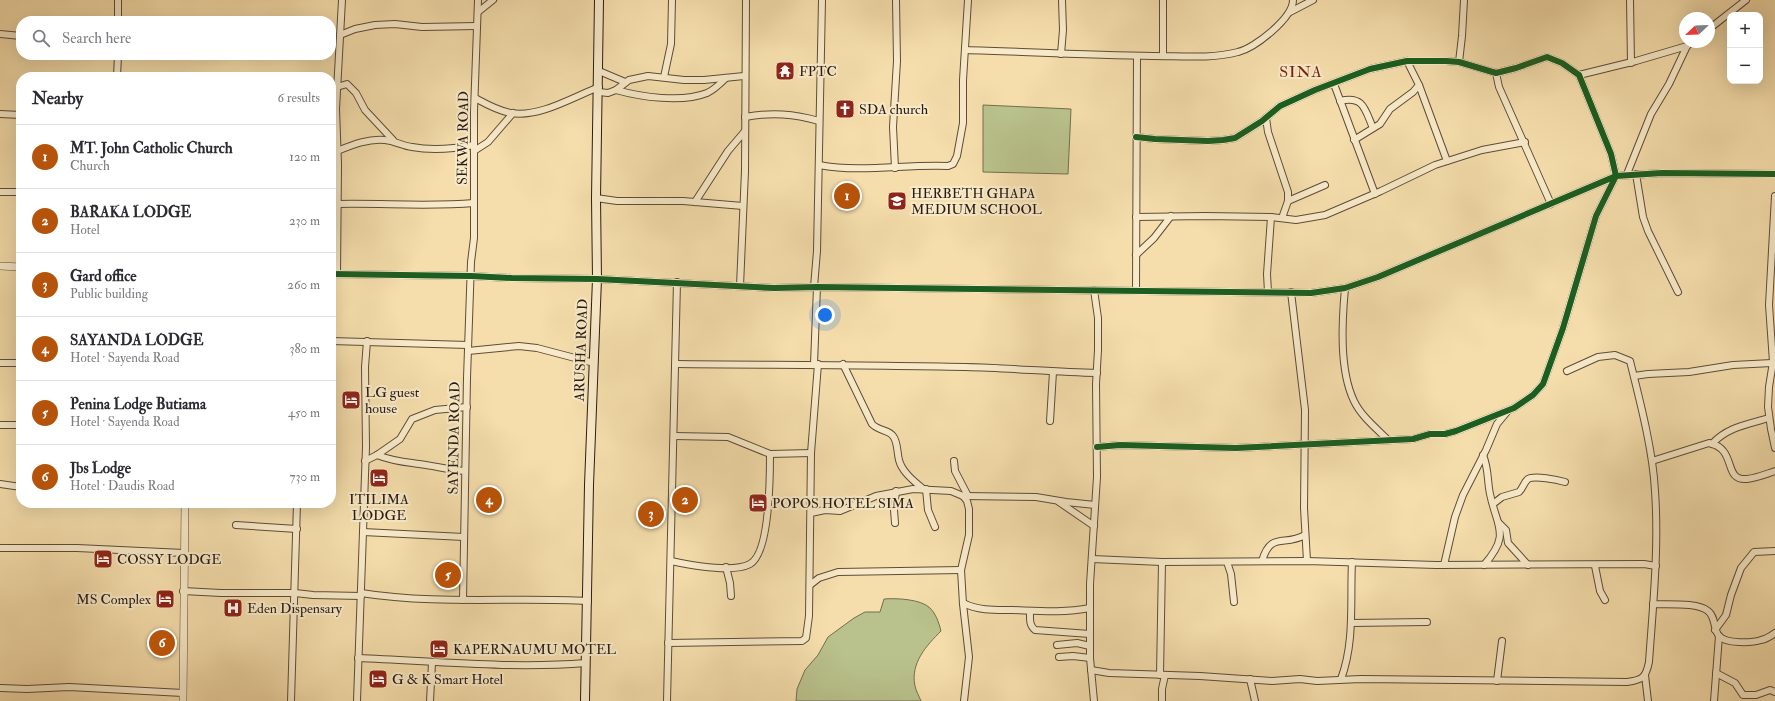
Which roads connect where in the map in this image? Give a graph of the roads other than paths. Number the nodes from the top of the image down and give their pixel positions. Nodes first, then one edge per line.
1 (118, 0) edge
2 (342, 0) edge
3 (478, 0) edge
4 (493, 0) edge
5 (599, 0) edge
6 (672, 0) edge
7 (746, 0) edge
8 (822, 0) edge
9 (896, 0) edge
10 (968, 0) edge
11 (1062, 0) edge
12 (1163, 0) edge
13 (1293, 0) edge
14 (1313, 0) edge
15 (1464, 0) edge
16 (1630, 0) edge
17 (1746, 0) edge
18 (478, 12) junction
19 (1290, 12) junction
20 (118, 16) edge
21 (1715, 24) edge
22 (477, 26) junction
23 (0, 34) edge
24 (340, 35) junction
25 (16, 36) edge
26 (1679, 48) edge
27 (1688, 48) edge
28 (965, 50) junction
29 (1061, 54) junction
30 (1137, 56) junction
31 (1163, 56) junction
32 (118, 60) edge
33 (1407, 61) junction
34 (1459, 62) junction
35 (1631, 63) junction
36 (117, 72) edge
37 (599, 72) junction
38 (1496, 73) junction
39 (1579, 75) junction
40 (744, 76) junction
41 (664, 77) junction
42 (726, 78) junction
43 (625, 82) junction
44 (1334, 84) junction
45 (1419, 85) junction
46 (337, 86) junction
47 (599, 90) junction
48 (616, 90) junction
49 (475, 98) junction
50 (1340, 101) junction
51 (513, 113) junction
52 (0, 114) edge
53 (16, 114) edge
54 (745, 117) junction
55 (1266, 118) junction
56 (819, 121) junction
57 (1374, 128) junction
58 (745, 131) junction
59 (1136, 137) junction
60 (1354, 140) junction
61 (395, 141) junction
62 (1525, 142) junction
63 (474, 148) junction
64 (337, 151) junction
65 (1447, 161) junction
66 (819, 165) junction
67 (895, 168) junction
68 (1627, 174) junction
69 (1636, 174) junction
70 (1775, 174) edge
71 (1616, 176) junction
72 (1325, 185) dead end
73 (0, 192) edge
74 (16, 192) edge
75 (1374, 194) junction
76 (1775, 196) edge
77 (596, 198) junction
78 (695, 202) junction
79 (1288, 202) junction
80 (474, 203) junction
81 (338, 204) junction
82 (1551, 204) junction
83 (743, 206) junction
84 (1171, 216) junction
85 (1136, 217) junction
86 (1271, 217) junction
87 (1282, 218) junction
88 (336, 239) edge
89 (1136, 254) junction
90 (0, 266) edge
91 (16, 267) edge
92 (336, 274) edge
93 (471, 276) junction
94 (597, 278) junction
95 (677, 282) junction
96 (740, 286) junction
97 (816, 287) junction
98 (1345, 288) junction
99 (1094, 290) junction
100 (1136, 290) junction
101 (1268, 292) junction
102 (1291, 292) junction
103 (1678, 292) dead end
104 (336, 341) edge
105 (367, 341) junction
106 (468, 348) junction
107 (594, 362) junction
108 (0, 363) edge
109 (16, 363) edge
110 (1772, 363) junction
111 (676, 364) junction
112 (816, 364) junction
113 (843, 364) junction
114 (1567, 371) dead end
115 (1053, 372) junction
116 (1096, 373) junction
117 (1773, 373) edge
118 (1634, 376) junction
119 (467, 407) junction
120 (1508, 410) junction
121 (1770, 418) junction
122 (1050, 421) dead end
123 (0, 425) edge
124 (16, 425) edge
125 (674, 436) junction
126 (1388, 440) junction
127 (1304, 444) junction
128 (1712, 444) junction
129 (1097, 447) junction
130 (1775, 448) edge
131 (811, 453) junction
132 (770, 454) junction
133 (377, 455) junction
134 (1483, 455) junction
135 (365, 461) junction
136 (954, 461) dead end
137 (1652, 461) junction
138 (465, 471) junction
139 (1775, 471) edge
140 (1565, 482) dead end
141 (0, 484) edge
142 (16, 486) edge
143 (924, 489) junction
144 (896, 491) junction
145 (966, 496) junction
146 (1056, 500) junction
147 (1493, 504) junction
148 (1095, 505) junction
149 (185, 508) edge
150 (297, 508) edge
151 (811, 513) junction
152 (895, 523) dead end
153 (1499, 523) junction
154 (236, 525) dead end
155 (1094, 526) junction
156 (935, 527) dead end
157 (297, 529) junction
158 (363, 532) junction
159 (1305, 535) junction
160 (464, 537) junction
161 (0, 548) edge
162 (1775, 551) edge
163 (184, 553) junction
164 (1092, 559) junction
165 (670, 561) junction
166 (1262, 561) junction
167 (1307, 561) junction
168 (1162, 562) junction
169 (1227, 562) junction
170 (1352, 562) junction
171 (1444, 565) junction
172 (1484, 565) junction
173 (1528, 565) junction
174 (1595, 566) junction
175 (1656, 566) junction
176 (726, 567) junction
177 (961, 570) junction
178 (810, 585) junction
179 (183, 591) junction
180 (295, 593) junction
181 (361, 595) junction
182 (731, 596) dead end
183 (463, 600) junction
184 (1605, 600) dead end
185 (588, 601) junction
186 (1234, 602) dead end
187 (962, 603) junction
188 (1653, 604) junction
189 (1090, 608) junction
190 (1030, 612) junction
191 (1351, 622) junction
192 (1427, 622) dead end
193 (1717, 633) junction
194 (1775, 633) edge
195 (1090, 634) junction
196 (1502, 641) dead end
197 (668, 643) junction
198 (1057, 645) dead end
199 (1090, 646) junction
200 (1058, 657) dead end
201 (358, 658) junction
202 (1090, 658) junction
203 (432, 663) junction
204 (586, 664) junction
205 (1091, 670) junction
206 (1716, 673) junction
207 (1163, 675) junction
208 (1645, 675) junction
209 (1250, 679) junction
210 (1341, 679) junction
211 (1497, 681) junction
212 (0, 688) edge
213 (1775, 692) edge
214 (183, 693) junction
215 (183, 701) edge
216 (290, 701) edge
217 (357, 701) edge
218 (430, 701) edge
219 (585, 701) edge
220 (667, 701) edge
221 (964, 701) edge
222 (1094, 701) edge
223 (1162, 701) edge
224 (1255, 701) edge
225 (1648, 701) edge
226 (1714, 701) edge

1 - 20 street
2 - 24 street
3 - 18 street, SEKWA ROAD
4 - 18 street
5 - 37 main road, ARUSHA ROAD
6 - 41 street
7 - 40 street
8 - 56 street
9 - 67 street
10 - 28 street
11 - 29 street
12 - 31 street
13 - 19 street
14 - 19 street
15 - 34 street
16 - 35 street
17 - 21 street
18 - 22 street, SEKWA ROAD
19 - 31 street
22 - 24 street
22 - 49 street, SEKWA ROAD
23 - 25 street
24 - 46 street
26 - 35 street
27 - 68 street
28 - 29 street
28 - 67 street
29 - 30 street
30 - 31 street
30 - 59 street
32 - 36 street
33 - 34 street
33 - 44 street
33 - 45 street
34 - 38 street
35 - 39 street
37 - 43 street
37 - 47 main road, ARUSHA ROAD
38 - 39 street
38 - 62 street
39 - 71 street
40 - 42 street
40 - 54 street
41 - 42 street
41 - 43 street
42 - 48 street
43 - 48 street
44 - 50 street
44 - 55 street
45 - 57 street
45 - 65 street
46 - 61 street
46 - 64 street
47 - 48 street
47 - 51 street
47 - 77 main road, ARUSHA ROAD
49 - 51 street
49 - 63 street, SEKWA ROAD
50 - 57 street
50 - 60 street
51 - 63 street
52 - 53 street
54 - 56 street
54 - 58 street
55 - 59 street
55 - 79 street
56 - 66 street
57 - 60 street
58 - 78 street
58 - 83 street
59 - 85 street
60 - 75 street
61 - 63 street
61 - 64 street
62 - 65 street
62 - 82 street
63 - 80 street, SEKWA ROAD
64 - 81 street
65 - 75 street
66 - 67 street
66 - 97 street
68 - 69 street
68 - 71 street
69 - 70 street
69 - 103 street
71 - 82 street
71 - 120 street
72 - 79 street
73 - 74 street
75 - 87 street
76 - 110 street
77 - 78 street
77 - 94 main road, ARUSHA ROAD
78 - 83 street
79 - 87 street
80 - 81 street
80 - 93 street, SEKWA ROAD
81 - 88 street
82 - 98 street
83 - 96 street
84 - 85 street
84 - 86 street
84 - 89 street
85 - 89 street
86 - 87 street
86 - 101 street
89 - 100 street
90 - 91 street
92 - 93 street
93 - 94 street
93 - 106 street, SAYENDA ROAD
94 - 95 street
94 - 107 main road, ARUSHA ROAD
95 - 96 street
95 - 111 street
96 - 97 street
97 - 99 street
97 - 112 street
98 - 102 street
98 - 126 street
99 - 100 street
99 - 116 street
100 - 101 street
101 - 102 street
102 - 127 street
104 - 105 street
105 - 106 street
105 - 135 street
106 - 107 street
106 - 119 street, SAYENDA ROAD
107 - 185 main road, ARUSHA ROAD
108 - 109 street
110 - 117 street
110 - 118 street
111 - 112 street
111 - 125 street
112 - 113 street
112 - 131 street
113 - 115 street
113 - 143 street
114 - 118 street
115 - 116 street
115 - 122 street
116 - 129 street
117 - 121 street
118 - 137 street
119 - 133 street
119 - 138 street, SAYENDA ROAD
120 - 126 street
120 - 134 street
121 - 128 street
121 - 130 street
123 - 124 street
125 - 132 street
125 - 165 street
126 - 127 street
127 - 129 street
127 - 159 street
128 - 137 street
128 - 139 street
129 - 148 street
131 - 132 street
131 - 151 street
132 - 176 street
133 - 135 street
133 - 138 street
134 - 147 street
134 - 171 street
135 - 158 street
136 - 145 street
137 - 175 street
138 - 160 street, SAYENDA ROAD
140 - 147 street
141 - 142 street
143 - 144 street
143 - 145 street
143 - 156 street
144 - 151 street
144 - 152 street
145 - 146 street
145 - 177 street
146 - 148 street
146 - 155 street
147 - 153 street
148 - 155 street
149 - 163 street
150 - 157 street
151 - 178 street
153 - 172 street
153 - 173 street
154 - 157 street
155 - 164 street
157 - 180 street
158 - 160 street
158 - 181 street
159 - 166 street
159 - 167 street
160 - 183 street, SAYENDA ROAD
161 - 163 street
162 - 193 street
163 - 179 street
164 - 168 street
164 - 189 street
165 - 176 street
165 - 197 street
166 - 167 street
166 - 169 street
167 - 170 street
168 - 169 street
168 - 207 street
169 - 186 street
170 - 171 street
170 - 191 street
171 - 172 street
172 - 173 street
173 - 174 street
174 - 175 street
174 - 184 street
175 - 188 street
176 - 182 street
177 - 178 street
177 - 187 street
178 - 197 street
179 - 180 street
179 - 214 street
180 - 181 street
180 - 216 street
181 - 183 street
181 - 201 street
183 - 185 street
185 - 204 main road, ARUSHA ROAD
187 - 190 street
187 - 221 street
188 - 193 street
188 - 208 street
189 - 190 street
189 - 195 street
190 - 195 street
191 - 192 street
191 - 210 street
193 - 194 street
193 - 206 street
195 - 199 street
196 - 211 street
197 - 220 street
198 - 199 street
199 - 202 street
200 - 202 street
201 - 203 street
201 - 217 street
202 - 205 street
203 - 204 street
203 - 218 street
204 - 219 main road, ARUSHA ROAD
205 - 207 street
205 - 222 street
206 - 213 street
206 - 226 street
207 - 209 street
207 - 223 street
208 - 211 street
208 - 225 street
209 - 210 street
209 - 224 street
210 - 211 street
212 - 214 street
214 - 215 street

